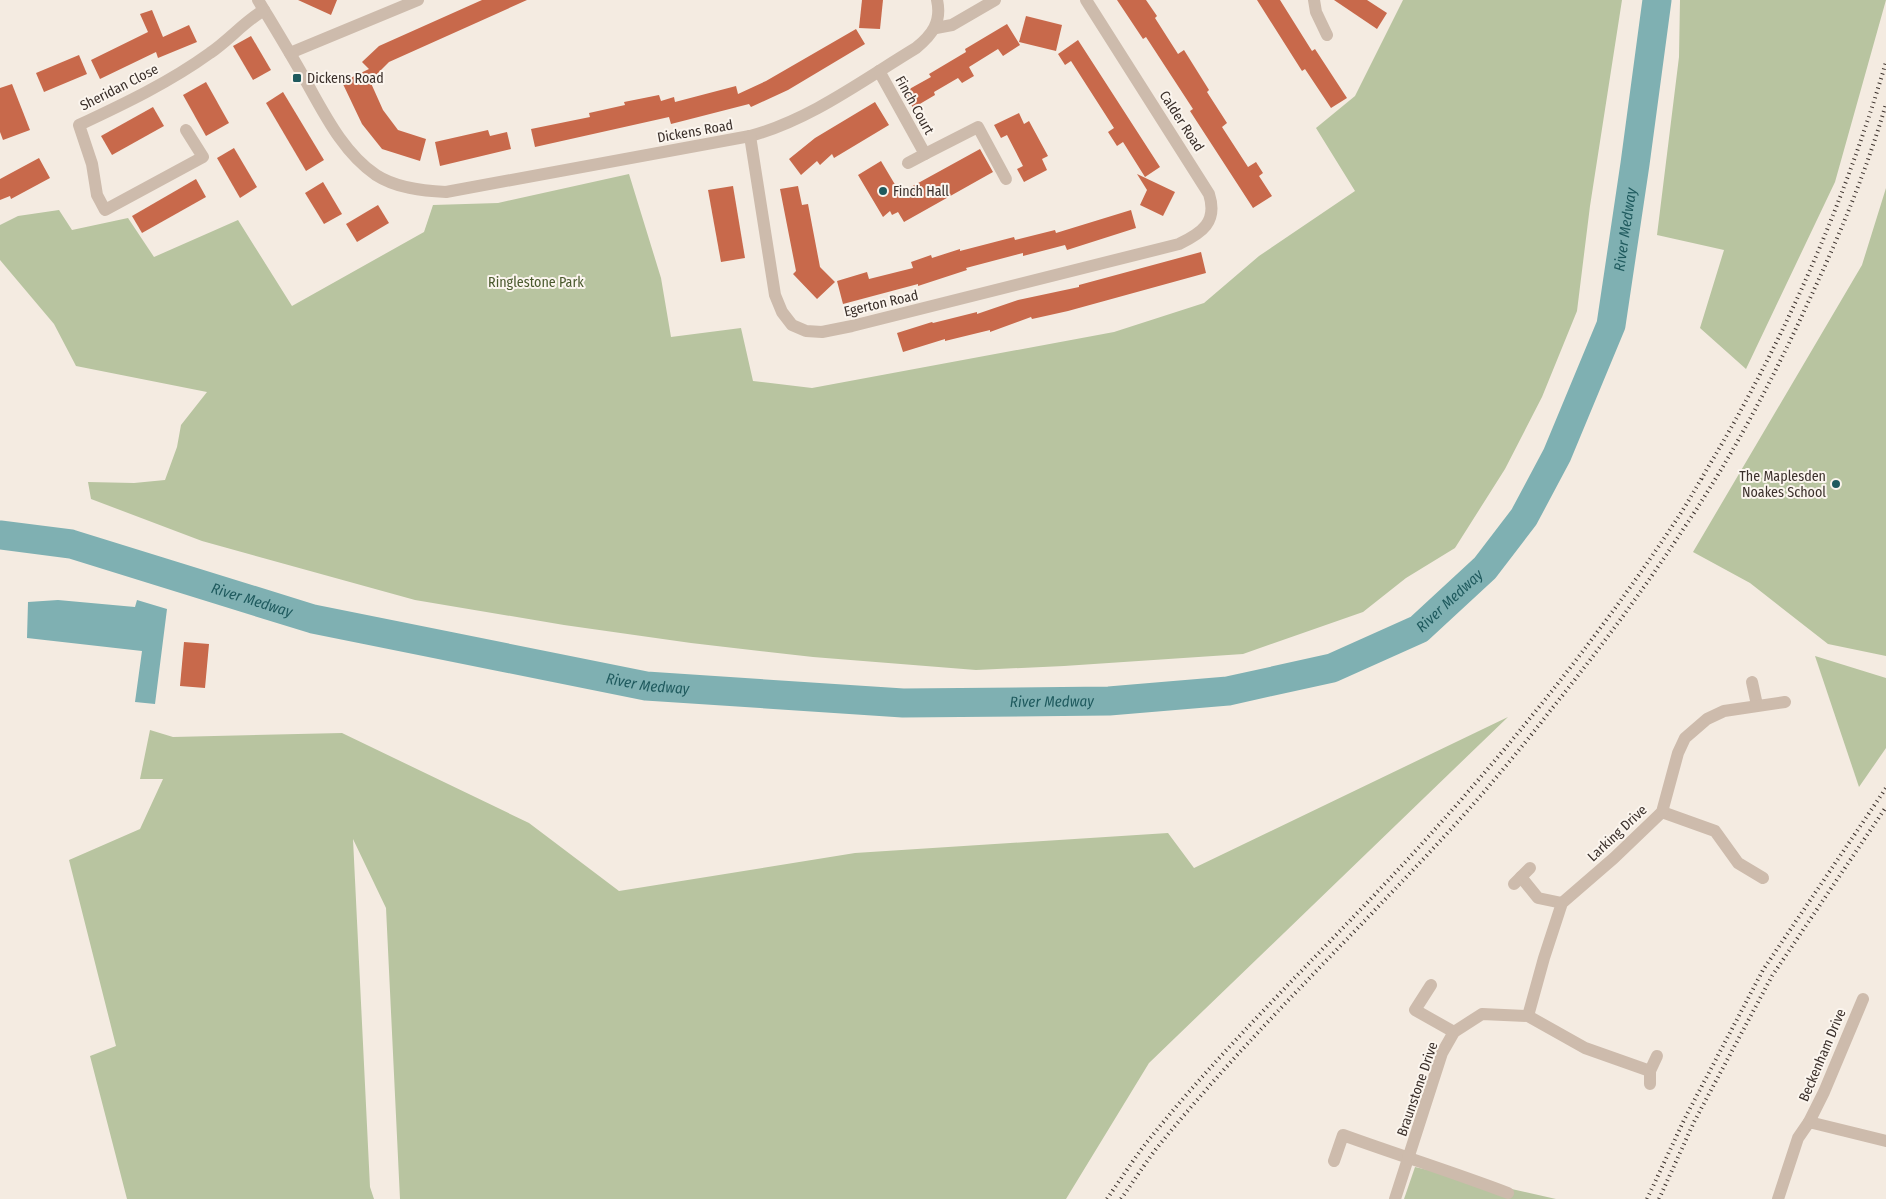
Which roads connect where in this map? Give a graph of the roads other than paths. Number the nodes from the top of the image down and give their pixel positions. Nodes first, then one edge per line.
1 (418, 0) edge
2 (937, 0) edge
3 (996, 0) edge
4 (1086, 0) edge
5 (1314, 0) edge
6 (261, 5) edge
7 (936, 28) junction
8 (1327, 35) dead end
9 (290, 53) junction
10 (879, 71) junction
11 (186, 130) dead end
12 (750, 136) junction
13 (925, 154) junction
14 (908, 163) dead end
15 (1006, 179) dead end
16 (1168, 248) joint
17 (1752, 682) dead end
18 (1785, 702) dead end
19 (1756, 705) junction
20 (1662, 812) junction
21 (1522, 876) dead end
22 (1763, 878) dead end
23 (1562, 903) junction
24 (1432, 986) dead end
25 (1862, 999) dead end
26 (1528, 1016) junction
27 (1454, 1032) junction
28 (1657, 1056) dead end
29 (1650, 1071) junction
30 (1650, 1084) dead end
31 (1809, 1122) junction
32 (1886, 1141) edge
33 (1409, 1159) junction
34 (1334, 1161) dead end
35 (1508, 1193) dead end
36 (1395, 1199) edge
37 (1778, 1199) edge

1 - 9 street
2 - 7 street
3 - 7 street
4 - 16 street, Calder Road
5 - 8 street
6 - 9 street, Dickens Road
6 - 11 street, Sheridan Close
7 - 10 street, Dickens Road
9 - 12 street, Dickens Road
10 - 12 street, Dickens Road
10 - 13 street, Finch Court
12 - 16 street, Egerton Road
13 - 14 street, Finch Court
13 - 15 street, Finch Court
17 - 19 street
18 - 19 street, Larking Drive
19 - 20 street, Larking Drive
20 - 22 street
20 - 23 street, Larking Drive
21 - 23 street
23 - 26 street
24 - 27 street
25 - 31 street, Beckenham Drive
26 - 27 street, Braunstone Drive
26 - 29 street, Braunstone Drive
27 - 33 street, Braunstone Drive
28 - 29 street
29 - 30 street
31 - 32 street
31 - 37 street, Beckenham Drive
33 - 34 street
33 - 35 street
33 - 36 street, Braunstone Drive

